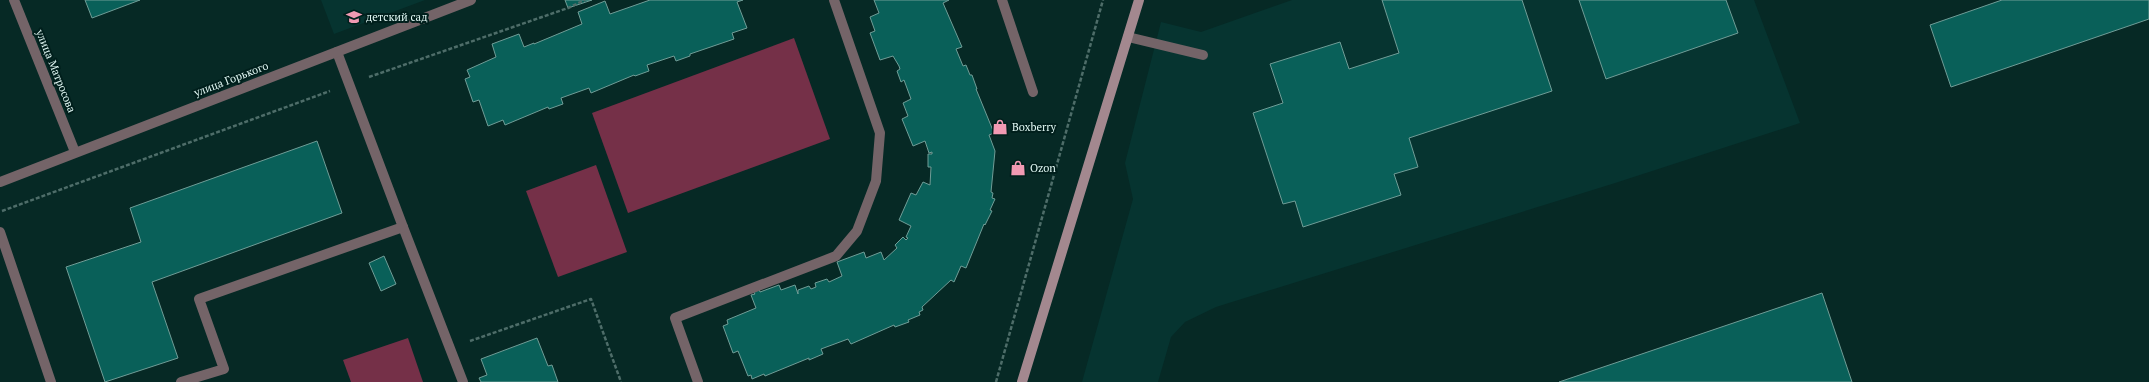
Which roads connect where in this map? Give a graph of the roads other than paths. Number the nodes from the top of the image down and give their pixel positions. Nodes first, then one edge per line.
1 (14, 0) edge
2 (471, 0) edge
3 (834, 0) edge
4 (1002, 0) edge
5 (1139, 0) edge
6 (1128, 37) junction
7 (337, 52) junction
8 (1203, 55) dead end
9 (1033, 92) dead end
10 (75, 152) junction
11 (0, 182) edge
12 (403, 227) junction
13 (0, 232) edge
14 (51, 382) edge
15 (181, 382) edge
16 (463, 382) edge
17 (698, 382) edge
18 (1022, 382) edge

1 - 10 street, улица Матросова
2 - 7 street, улица Горького
3 - 17 street
4 - 9 street
5 - 6 street
6 - 8 street
6 - 18 street
7 - 10 street, улица Горького
7 - 12 street
10 - 11 street, улица Горького
12 - 15 street
12 - 16 street
13 - 14 street

